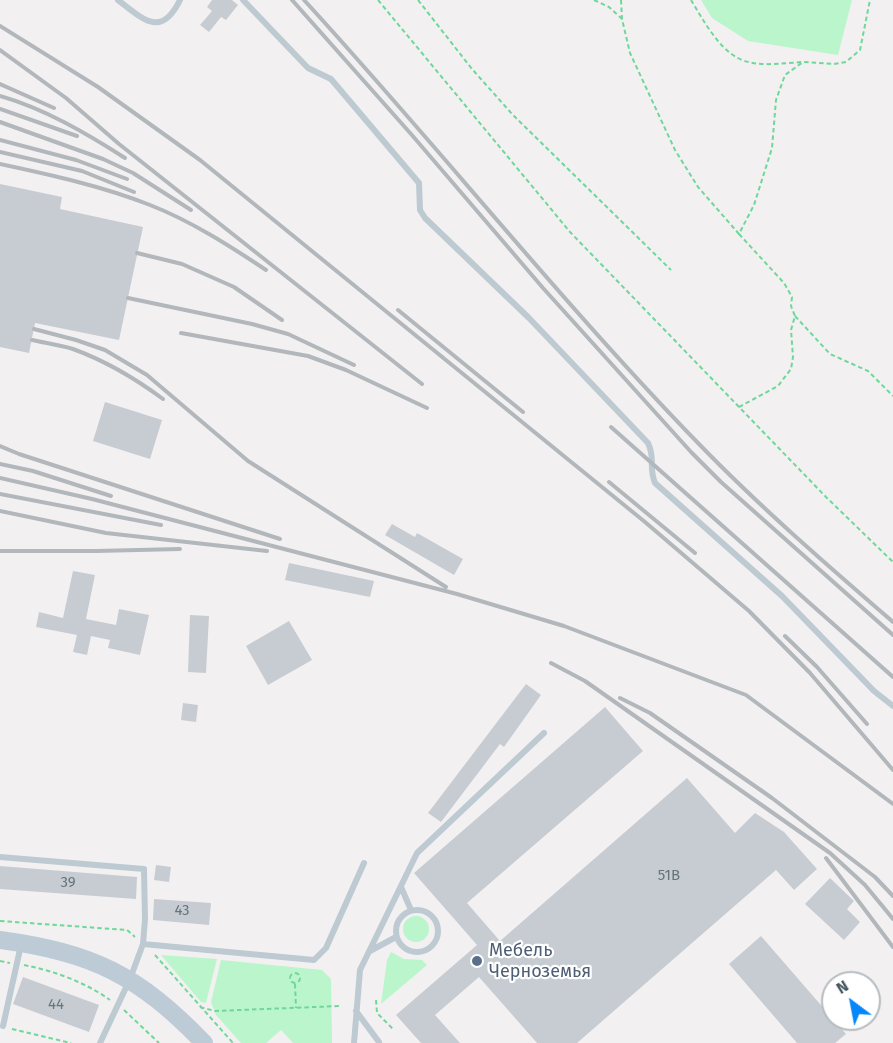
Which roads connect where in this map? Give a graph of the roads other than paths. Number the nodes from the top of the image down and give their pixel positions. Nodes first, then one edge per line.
1 (118, 0) edge
2 (180, 0) edge
3 (243, 0) edge
4 (893, 706) edge
5 (544, 733) dead end
6 (0, 857) edge
7 (364, 863) dead end
8 (401, 887) junction
9 (411, 910) junction
10 (396, 938) junction
11 (0, 940) edge
12 (22, 944) junction
13 (143, 945) junction
14 (369, 952) junction
15 (130, 980) junction
16 (356, 1011) junction
17 (3, 1026) road end
18 (100, 1043) edge
19 (204, 1043) edge
20 (354, 1043) edge
21 (380, 1043) edge

1 - 2 lane
3 - 4 lane
5 - 8 lane
6 - 13 lane
7 - 13 lane
8 - 9 lane
8 - 14 lane
9 - 10 lane
9 - 10 lane
10 - 14 lane
11 - 12 main road
12 - 15 main road
12 - 17 lane
13 - 15 lane
14 - 16 lane
15 - 18 lane
15 - 19 main road
16 - 20 lane
16 - 21 lane

